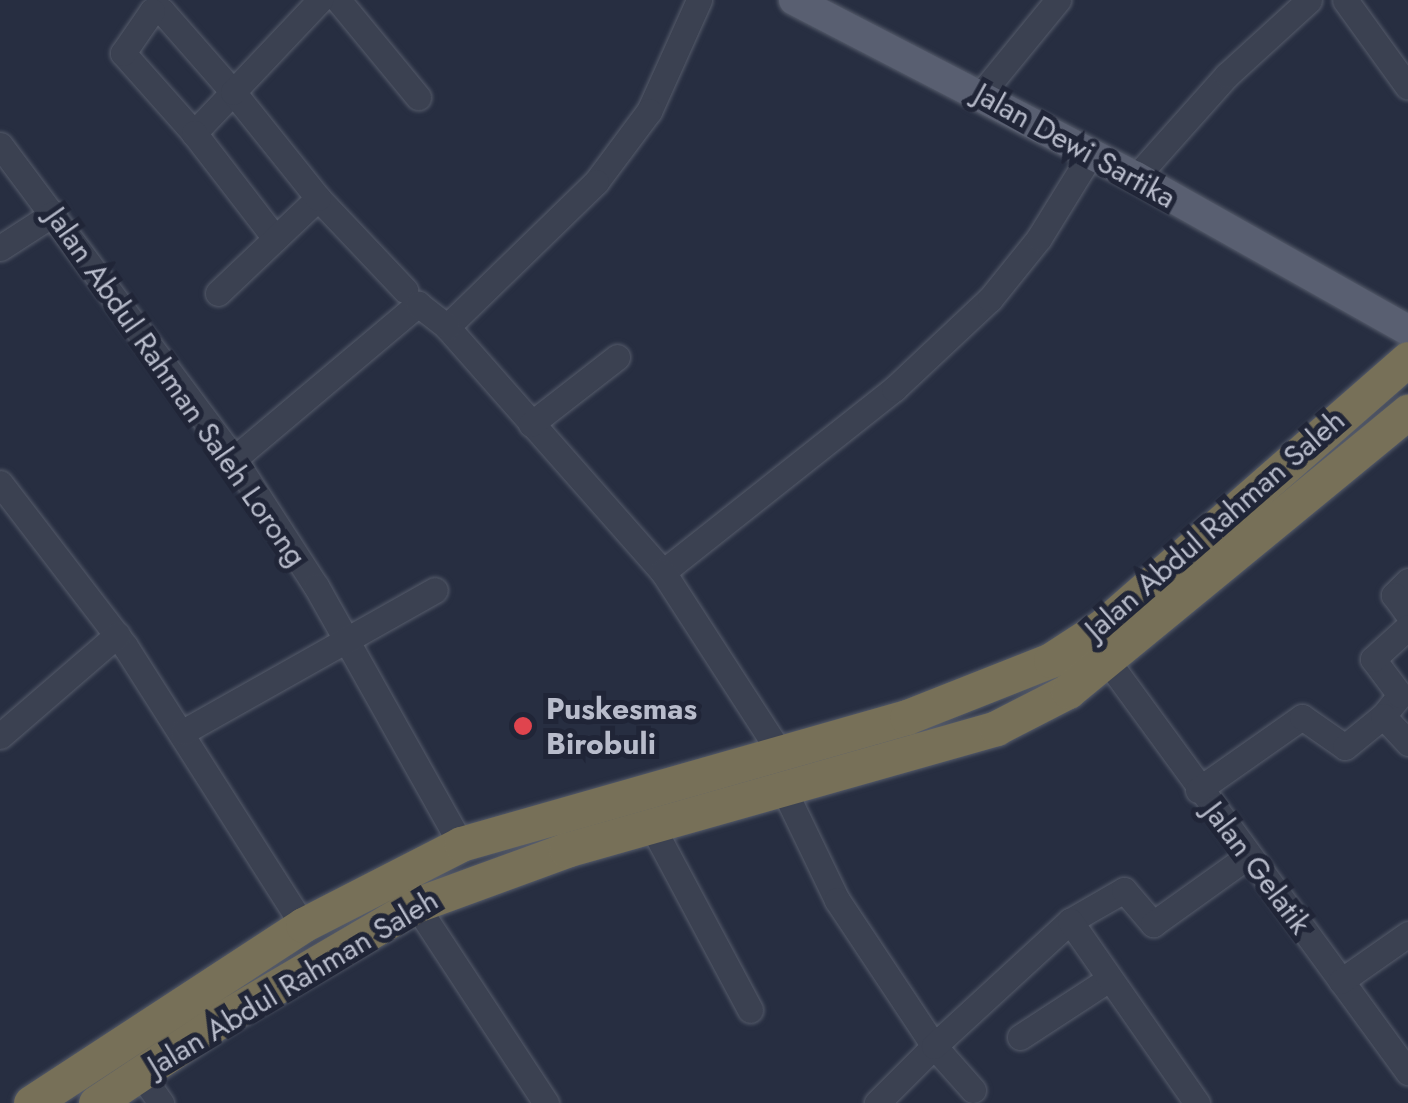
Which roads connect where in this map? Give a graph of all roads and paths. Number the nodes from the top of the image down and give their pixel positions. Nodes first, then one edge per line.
1 (320, 0) edge
2 (338, 0) edge
3 (699, 0) edge
4 (794, 0) edge
5 (1058, 0) edge
6 (1309, 0) edge
7 (1345, 0) edge
8 (1408, 87) edge
9 (232, 92) junction
10 (980, 94) junction
11 (418, 97) dead end
12 (194, 132) junction
13 (0, 145) edge
14 (1088, 158) junction
15 (1136, 176) junction
16 (318, 198) junction
17 (54, 213) junction
18 (275, 238) junction
19 (0, 248) edge
20 (405, 290) dead end
21 (218, 292) dead end
22 (1355, 295) junction
23 (1408, 302) edge
24 (447, 327) junction
25 (1408, 330) edge
26 (618, 357) dead end
27 (1408, 359) edge
28 (1408, 412) edge
29 (531, 424) junction
30 (234, 459) junction
31 (0, 483) edge
32 (663, 572) junction
33 (1408, 581) edge
34 (435, 590) dead end
35 (1408, 614) edge
36 (1408, 627) edge
37 (117, 636) junction
38 (346, 640) junction
39 (1108, 663) junction
40 (1383, 716) junction
41 (184, 732) junction
42 (0, 736) edge
43 (1408, 743) edge
44 (779, 752) junction
45 (784, 790) junction
46 (1198, 790) junction
47 (654, 830) junction
48 (462, 844) junction
49 (1248, 856) junction
50 (416, 905) junction
51 (1070, 921) junction
52 (303, 925) junction
53 (1408, 934) edge
54 (1110, 979) junction
55 (1341, 981) junction
56 (750, 1010) dead end
57 (1020, 1037) dead end
58 (934, 1046) junction
59 (1408, 1072) edge
60 (140, 1073) junction
61 (974, 1090) dead end
62 (31, 1103) edge
63 (96, 1103) edge
64 (162, 1103) edge
65 (546, 1103) edge
66 (876, 1103) edge
67 (1198, 1103) edge

1 - 9 street
2 - 11 street
3 - 24 street
4 - 10 main road, Jalan Dewi Sartika
5 - 10 street
6 - 15 street
7 - 8 street
9 - 12 street
9 - 12 street
9 - 16 street
10 - 14 main road, Jalan Dewi Sartika
12 - 18 street
13 - 17 street, Jalan Abdul Rahman Saleh Lorong
14 - 15 main road, Jalan Dewi Sartika
14 - 32 street
15 - 22 main road, Jalan Dewi Sartika
16 - 18 street
16 - 20 street
17 - 19 street
17 - 30 street, Jalan Abdul Rahman Saleh Lorong
18 - 21 street
22 - 23 main road
22 - 25 main road, Jalan Dewi Sartika
24 - 29 street
24 - 30 street
26 - 29 street
27 - 44 highway, Jalan Abdul Rahman Saleh
28 - 39 highway, Jalan Abdul Rahman Saleh
29 - 32 street
30 - 38 street, Jalan Abdul Rahman Saleh Lorong
31 - 37 street
32 - 44 street
33 - 35 street
34 - 38 street
36 - 40 street
37 - 41 street
37 - 42 street
38 - 41 street
38 - 48 street, Jalan Abdul Rahman Saleh Lorong
39 - 45 highway, Jalan Abdul Rahman Saleh
39 - 46 street, Jalan Gelatik
40 - 43 street
40 - 46 street
41 - 52 street
44 - 48 highway, Jalan Abdul Rahman Saleh
45 - 47 highway, Jalan Abdul Rahman Saleh
45 - 58 street
46 - 49 street, Jalan Gelatik
47 - 50 highway, Jalan Abdul Rahman Saleh
47 - 56 street
48 - 52 highway, Jalan Abdul Rahman Saleh
49 - 51 street
49 - 55 street, Jalan Gelatik
50 - 60 highway, Jalan Abdul Rahman Saleh
50 - 65 street
51 - 54 street
51 - 58 street
52 - 62 highway, Jalan Abdul Rahman Saleh
53 - 55 street
54 - 57 street
54 - 67 street
55 - 59 street, Jalan Gelatik
58 - 61 street
58 - 66 street
60 - 63 highway, Jalan Abdul Rahman Saleh
60 - 64 street

